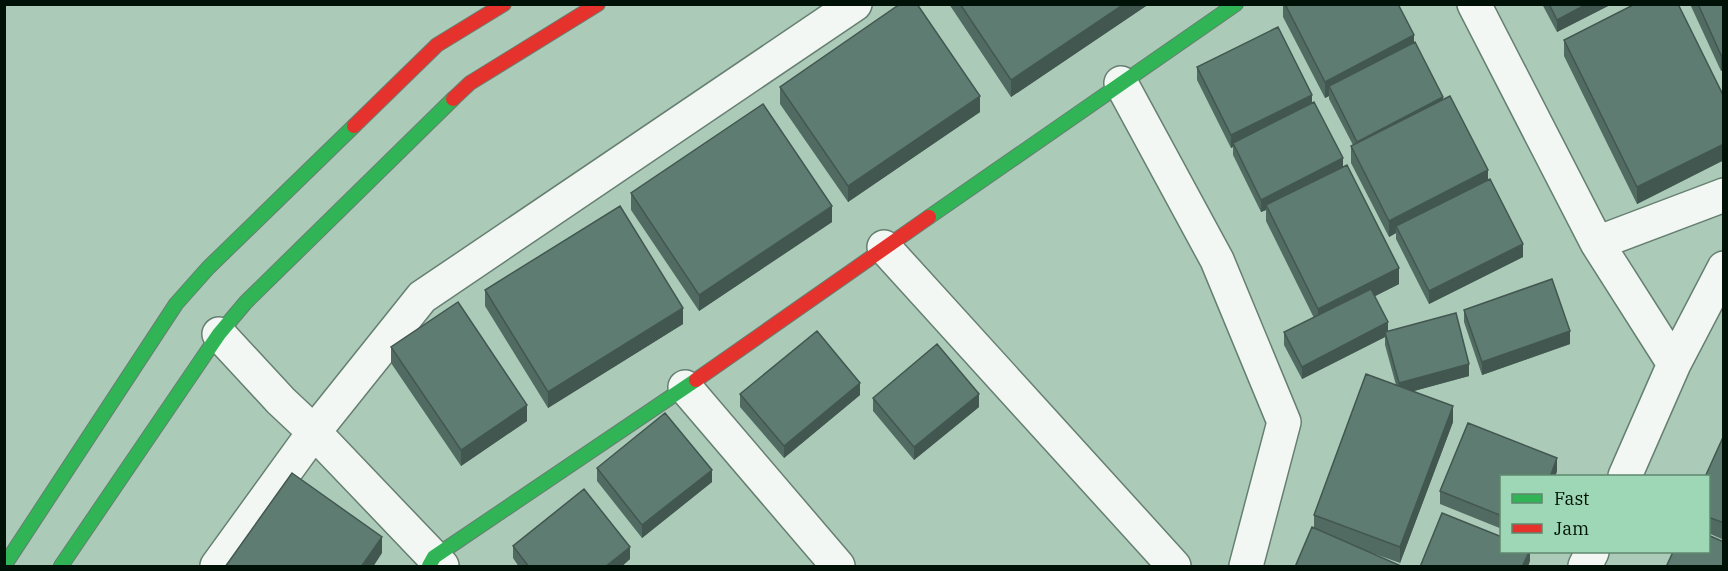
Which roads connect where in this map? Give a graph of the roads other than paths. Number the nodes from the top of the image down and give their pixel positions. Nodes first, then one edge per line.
1 (504, 4) edge
2 (598, 4) edge
3 (855, 4) edge
4 (1236, 4) edge
5 (1474, 4) edge
6 (1121, 83) junction
7 (1724, 195) edge
8 (1598, 243) junction
9 (884, 247) junction
10 (1724, 268) edge
11 (219, 334) junction
12 (1674, 364) junction
13 (685, 387) junction
14 (314, 432) junction
15 (1626, 475) edge
16 (1592, 553) edge
17 (435, 564) edge
18 (4, 566) edge
19 (835, 566) edge
20 (61, 567) edge
21 (217, 567) edge
22 (1174, 567) edge
23 (1246, 567) edge
24 (1585, 567) edge

1 - 18 main road
2 - 11 main road
3 - 14 street
4 - 6 main road
5 - 8 street
6 - 9 main road
6 - 23 street
7 - 8 street
8 - 12 street
9 - 13 main road
9 - 22 street
10 - 12 street
11 - 14 street
11 - 20 main road
12 - 15 street
13 - 17 main road
13 - 19 street
14 - 17 street
14 - 21 street
16 - 24 street

